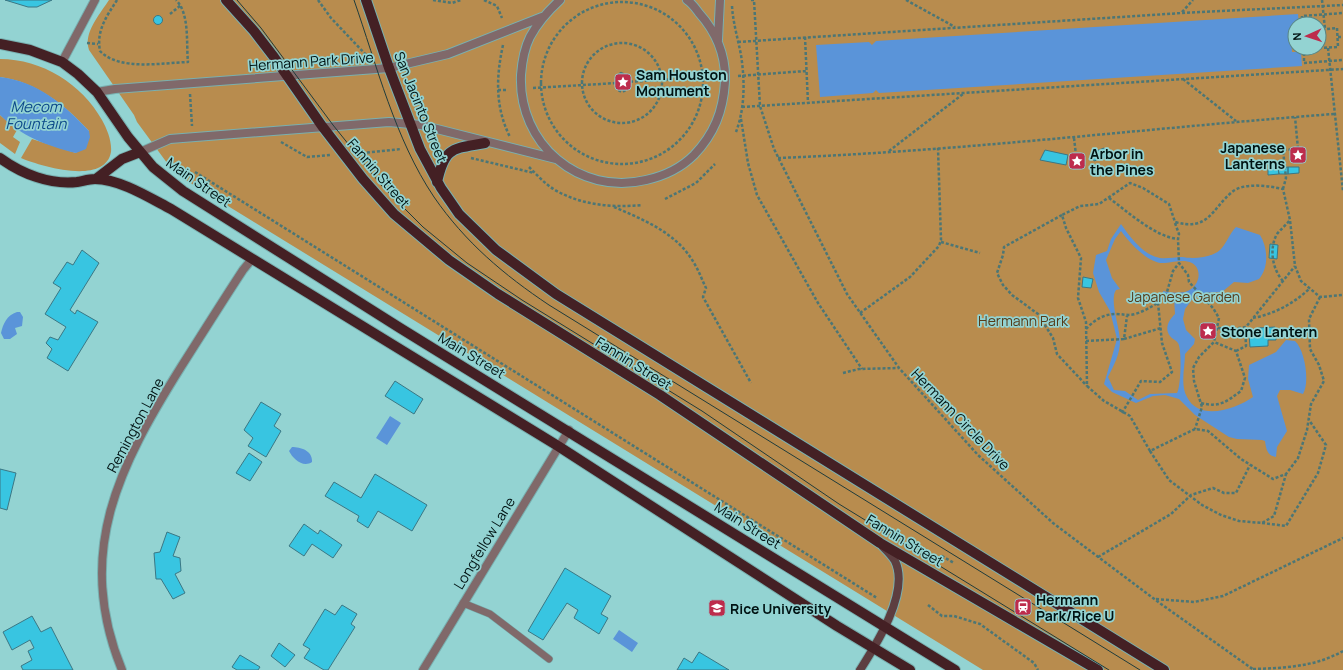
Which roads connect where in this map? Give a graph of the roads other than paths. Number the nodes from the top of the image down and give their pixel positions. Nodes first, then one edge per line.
1 (95, 0) edge
2 (226, 0) edge
3 (366, 0) edge
4 (560, 0) edge
5 (687, 0) edge
6 (720, 0) edge
7 (542, 17) junction
8 (718, 41) junction
9 (0, 44) edge
10 (62, 62) junction
11 (388, 68) junction
12 (286, 75) junction
13 (97, 92) junction
14 (410, 123) junction
15 (322, 126) junction
16 (128, 137) junction
17 (485, 142) junction
18 (140, 152) junction
19 (0, 158) edge
20 (122, 159) junction
21 (556, 160) junction
22 (96, 179) junction
23 (438, 182) junction
24 (252, 259) junction
25 (556, 294) joint
26 (568, 430) junction
27 (558, 446) junction
28 (880, 543) junction
29 (463, 603) junction
30 (885, 627) junction
31 (874, 648) junction
32 (549, 659) dead end
33 (122, 670) edge
34 (423, 670) edge
35 (860, 670) edge
36 (910, 670) edge
37 (955, 670) edge
38 (1098, 670) edge
39 (1164, 670) edge

1 - 10 street
2 - 12 main road, Fannin Street
3 - 11 main road, San Jacinto Street
4 - 7 street
5 - 8 street
6 - 8 street
7 - 11 street, Hermann Park Drive
7 - 21 street
8 - 21 street
9 - 10 main road, Main Street
10 - 13 main road, Main Street
11 - 12 street, Hermann Park Drive
11 - 14 main road, San Jacinto Street
12 - 13 street, Hermann Park Drive
12 - 15 main road, Fannin Street
13 - 16 main road, Main Street
14 - 15 street
14 - 17 street
14 - 23 main road, San Jacinto Street
15 - 18 street
15 - 28 main road, Fannin Street
16 - 18 main road, Main Street
16 - 20 main road
17 - 21 street
17 - 23 main road
18 - 20 main road
18 - 26 main road, Main Street
19 - 22 main road
20 - 22 main road
22 - 24 main road
23 - 25 main road, San Jacinto Street
24 - 27 main road
24 - 33 street, Remington Lane
25 - 39 main road, Fannin Street
26 - 27 street, Longfellow Lane
26 - 30 main road, Main Street
27 - 29 street, Longfellow Lane
27 - 31 main road
28 - 30 main road
28 - 38 main road, Fannin Street
29 - 32 lane
29 - 34 street, Longfellow Lane
30 - 31 main road
30 - 37 main road, Main Street
31 - 35 main road
31 - 36 main road

